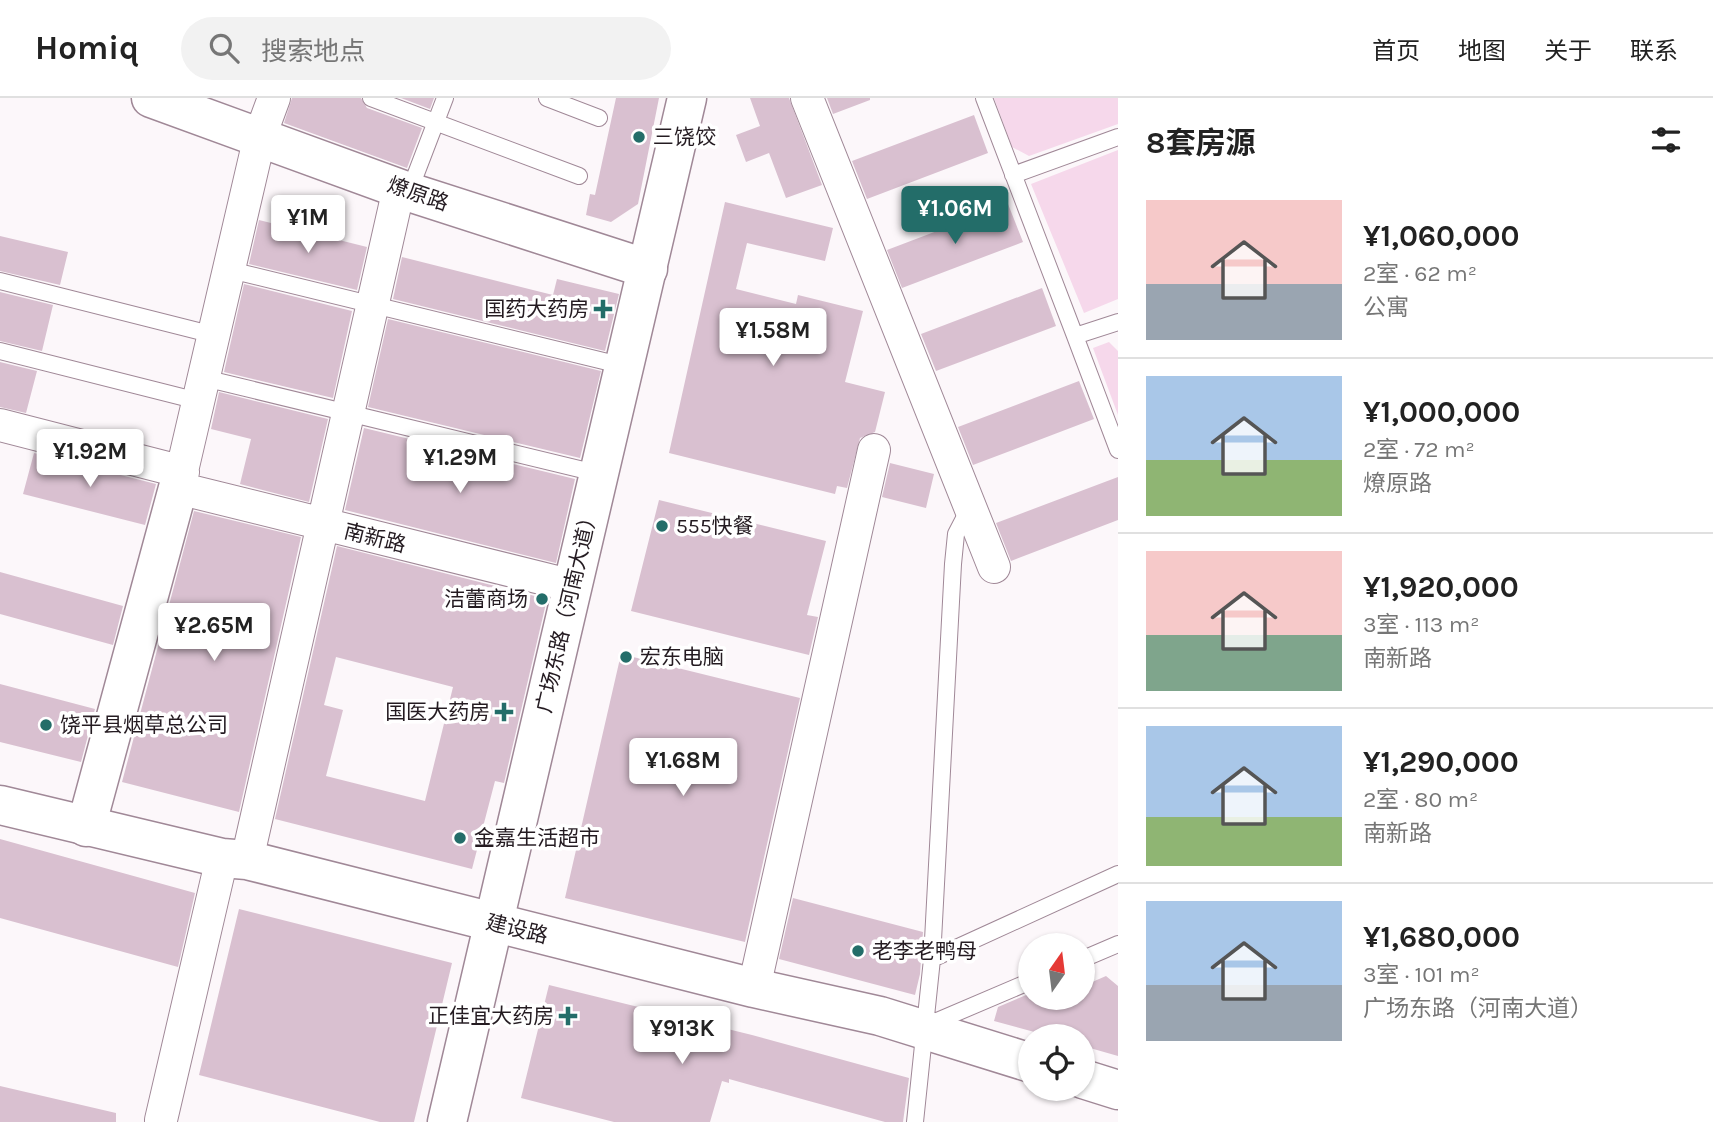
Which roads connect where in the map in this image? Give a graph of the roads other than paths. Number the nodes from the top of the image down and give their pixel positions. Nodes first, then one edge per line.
1 (151, 98) edge
2 (275, 98) edge
3 (371, 98) edge
4 (445, 98) edge
5 (547, 98) edge
6 (687, 98) edge
7 (807, 98) edge
8 (984, 98) edge
9 (599, 118) dead end
10 (435, 123) junction
11 (260, 135) junction
12 (1118, 137) edge
13 (1013, 175) junction
14 (579, 176) dead end
15 (404, 190) junction
16 (648, 269) junction
17 (230, 270) junction
18 (0, 281) edge
19 (372, 304) junction
20 (1116, 325) edge
21 (214, 335) junction
22 (1075, 336) junction
23 (0, 351) edge
24 (624, 366) junction
25 (201, 390) junction
26 (348, 413) junction
27 (0, 425) edge
28 (874, 450) dead end
29 (1118, 450) edge
30 (600, 474) junction
31 (181, 480) junction
32 (971, 507) junction
33 (322, 525) junction
34 (994, 567) dead end
35 (573, 586) junction
36 (0, 805) edge
37 (86, 827) junction
38 (234, 859) junction
39 (1118, 874) edge
40 (494, 923) junction
41 (1118, 944) edge
42 (1096, 953) edge
43 (933, 959) junction
44 (1018, 986) edge
45 (754, 988) junction
46 (924, 1026) junction
47 (1018, 1059) edge
48 (1095, 1083) edge
49 (1118, 1090) edge
50 (161, 1120) dead end
51 (916, 1121) edge
52 (447, 1122) edge

1 - 11 main road, 燎原路
2 - 11 street
3 - 10 lane
4 - 10 lane
5 - 9 lane
6 - 16 main road, 广场东路（河南大道）
7 - 32 street
8 - 13 lane
10 - 14 lane
10 - 15 lane
11 - 15 main road, 燎原路
11 - 17 street
12 - 13 lane
13 - 22 lane
15 - 16 main road, 燎原路
15 - 19 street
16 - 24 main road, 广场东路（河南大道）
17 - 19 lane
17 - 21 street
18 - 21 lane
19 - 24 lane
19 - 26 street
20 - 22 lane
21 - 25 street
22 - 29 lane
23 - 25 lane
24 - 30 main road, 广场东路（河南大道）
25 - 26 lane
25 - 31 street
26 - 30 lane
26 - 33 street
27 - 31 street, 南新路
28 - 45 street
30 - 35 main road, 广场东路（河南大道）
31 - 33 street, 南新路
31 - 37 main road
32 - 34 street
32 - 43 lane
33 - 35 street, 南新路
33 - 38 street
35 - 40 main road, 广场东路（河南大道）
36 - 37 main road, 建设路
37 - 38 main road, 建设路
38 - 40 main road, 建设路
38 - 50 street
39 - 43 lane
40 - 45 main road, 建设路
40 - 52 main road, 广场东路（河南大道）
41 - 42 lane
43 - 46 lane
44 - 46 lane
45 - 47 main road, 建设路
46 - 51 lane
48 - 49 main road

